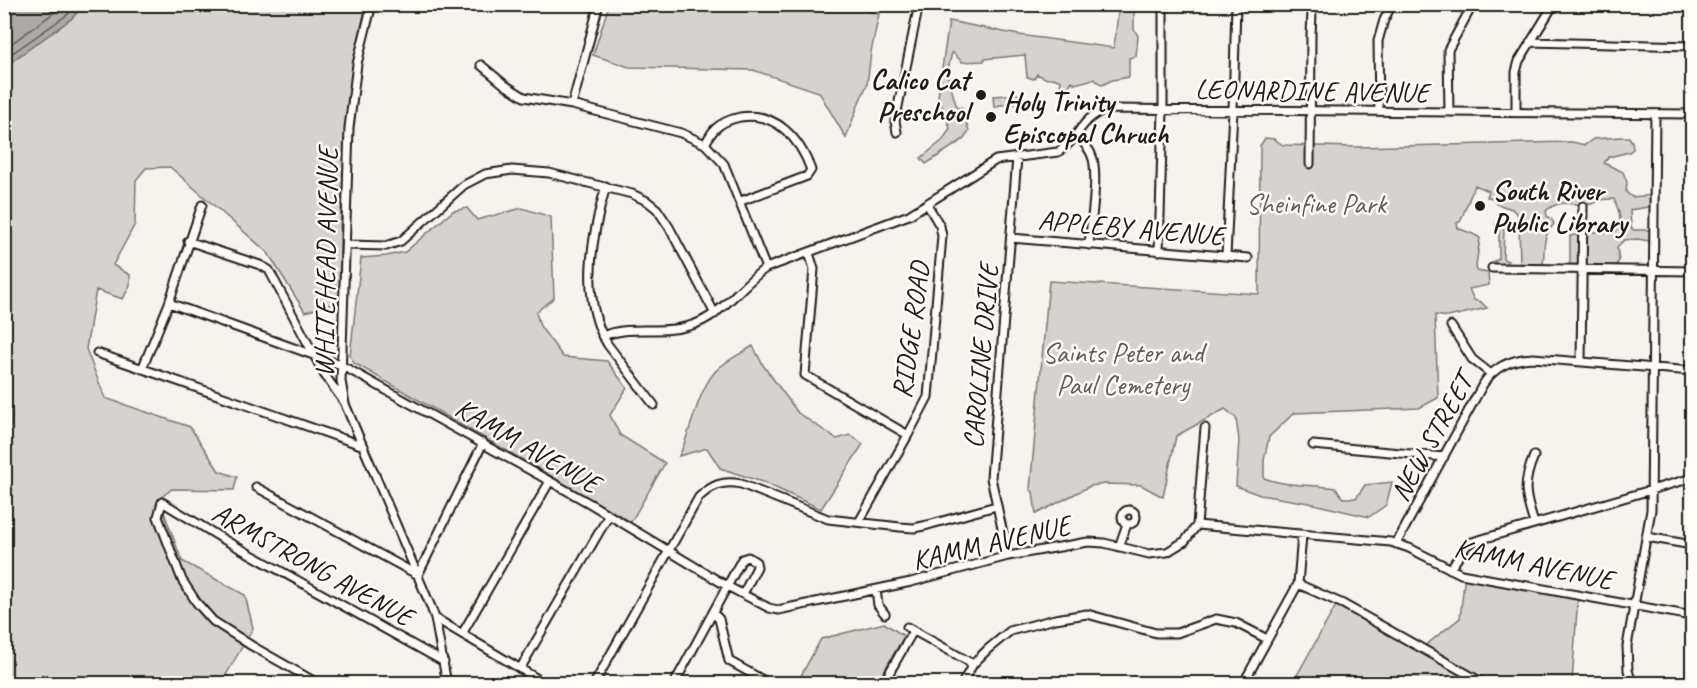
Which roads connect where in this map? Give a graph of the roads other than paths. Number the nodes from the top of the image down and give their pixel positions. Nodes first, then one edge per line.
1 (372, 4) edge
2 (599, 4) edge
3 (919, 4) edge
4 (1163, 4) edge
5 (1236, 4) edge
6 (1316, 4) edge
7 (1392, 4) edge
8 (1473, 4) edge
9 (1554, 4) edge
10 (1530, 42) junction
11 (1692, 46) edge
12 (481, 64) dead end
13 (572, 105) junction
14 (1163, 109) junction
15 (1233, 110) junction
16 (1311, 111) junction
17 (1379, 111) junction
18 (1449, 112) junction
19 (1516, 112) junction
20 (1655, 114) junction
21 (1692, 114) edge
22 (897, 132) dead end
23 (1076, 136) junction
24 (705, 144) junction
25 (1017, 158) junction
26 (1310, 164) dead end
27 (606, 186) junction
28 (741, 201) junction
29 (927, 204) junction
30 (202, 205) dead end
31 (1583, 206) dead end
32 (1011, 238) junction
33 (188, 242) junction
34 (347, 245) junction
35 (1089, 245) junction
36 (1159, 251) junction
37 (809, 253) junction
38 (1226, 256) junction
39 (1248, 258) dead end
40 (766, 268) junction
41 (1492, 268) dead end
42 (1583, 269) junction
43 (1654, 270) junction
44 (1692, 271) edge
45 (170, 303) junction
46 (715, 314) junction
47 (1451, 326) dead end
48 (602, 336) junction
49 (97, 353) dead end
50 (316, 357) junction
51 (1581, 362) junction
52 (341, 364) junction
53 (1653, 367) junction
54 (142, 369) junction
55 (1692, 371) edge
56 (1491, 374) junction
57 (345, 404) junction
58 (654, 405) dead end
59 (1205, 428) dead end
60 (908, 435) junction
61 (483, 443) junction
62 (1313, 445) dead end
63 (364, 446) junction
64 (1534, 456) dead end
65 (1443, 457) junction
66 (1692, 478) edge
67 (550, 481) junction
68 (256, 487) dead end
69 (1651, 490) junction
70 (996, 506) junction
71 (609, 515) junction
72 (859, 522) junction
73 (1533, 523) junction
74 (1127, 524) dead end
75 (1197, 525) junction
76 (1302, 535) junction
77 (1647, 537) junction
78 (1396, 544) junction
79 (1692, 545) edge
80 (1119, 547) junction
81 (669, 552) junction
82 (1008, 556) junction
83 (1450, 568) junction
84 (418, 575) junction
85 (1298, 584) junction
86 (727, 586) junction
87 (876, 590) junction
88 (743, 594) junction
89 (1635, 605) junction
90 (713, 613) junction
91 (885, 614) dead end
92 (1692, 616) edge
93 (435, 618) junction
94 (462, 634) junction
95 (1267, 639) junction
96 (444, 662) junction
97 (973, 664) junction
98 (520, 669) junction
99 (542, 683) edge
100 (319, 684) edge
101 (447, 684) edge
102 (594, 684) edge
103 (674, 684) edge
104 (770, 684) edge
105 (883, 684) edge
106 (962, 684) edge
107 (1243, 684) edge
108 (1485, 684) edge
109 (1632, 684) edge

1 - 34 street, WHITEHEAD AVENUE
2 - 13 street
3 - 22 street
4 - 14 street
5 - 15 street
6 - 16 street
7 - 17 street
8 - 18 street
9 - 10 street
10 - 11 street
10 - 19 street
12 - 13 street
13 - 24 street
14 - 15 street, LEONARDINE AVENUE
14 - 23 street, LEONARDINE AVENUE
14 - 36 street
15 - 16 street, LEONARDINE AVENUE
15 - 38 street
16 - 17 street, LEONARDINE AVENUE
16 - 26 street
17 - 18 street, LEONARDINE AVENUE
18 - 19 street, LEONARDINE AVENUE
19 - 20 street, LEONARDINE AVENUE
20 - 21 street, LEONARDINE AVENUE
20 - 43 street
23 - 25 street, LEONARDINE AVENUE
23 - 35 street
24 - 28 street
24 - 28 street
25 - 29 street, LEONARDINE AVENUE
25 - 32 street, CAROLINE DRIVE
27 - 34 street
27 - 46 street
27 - 48 street
28 - 40 street
29 - 37 street, LEONARDINE AVENUE
29 - 60 street, RIDGE ROAD
30 - 33 street
31 - 42 street
32 - 35 street, APPLEBY AVENUE
32 - 70 street, CAROLINE DRIVE
33 - 45 street
33 - 50 street
34 - 52 street, WHITEHEAD AVENUE
35 - 36 street, APPLEBY AVENUE
36 - 38 street, APPLEBY AVENUE
37 - 40 street, LEONARDINE AVENUE
37 - 60 street
38 - 39 street, APPLEBY AVENUE
40 - 46 street, LEONARDINE AVENUE
41 - 42 street
42 - 43 street
42 - 51 street
43 - 44 street
43 - 53 street
45 - 50 street, KAMM AVENUE
45 - 54 street
46 - 48 street, LEONARDINE AVENUE
47 - 56 street
48 - 58 street
49 - 54 street
50 - 52 street, KAMM AVENUE
50 - 57 street
51 - 53 street, NEW STREET
51 - 56 street, NEW STREET
52 - 57 street, WHITEHEAD AVENUE
52 - 61 street, KAMM AVENUE
53 - 55 street, NEW STREET
53 - 69 street
54 - 63 street
56 - 65 street, NEW STREET
57 - 63 street, WHITEHEAD AVENUE
59 - 75 street
60 - 72 street, RIDGE ROAD
61 - 67 street, KAMM AVENUE
61 - 84 street
62 - 65 street
63 - 84 street, WHITEHEAD AVENUE
64 - 73 street
65 - 78 street, NEW STREET
66 - 69 street
67 - 71 street, KAMM AVENUE
67 - 94 street
68 - 84 street
69 - 73 street
69 - 77 street
70 - 72 street
70 - 82 street, CAROLINE DRIVE
71 - 81 street, KAMM AVENUE
71 - 98 street
72 - 81 street
73 - 83 street
74 - 80 street
75 - 76 street, KAMM AVENUE
75 - 80 street, KAMM AVENUE
76 - 78 street, KAMM AVENUE
76 - 85 street
77 - 79 street
77 - 89 street
78 - 83 street, KAMM AVENUE
80 - 82 street, KAMM AVENUE
81 - 86 street, KAMM AVENUE
81 - 102 street
82 - 87 street, KAMM AVENUE
83 - 89 street, KAMM AVENUE
84 - 93 street, WHITEHEAD AVENUE
85 - 95 street
85 - 108 street
86 - 88 street, KAMM AVENUE
86 - 88 street
86 - 90 street
87 - 88 street, KAMM AVENUE
87 - 91 street
89 - 92 street, KAMM AVENUE
89 - 109 street
90 - 103 street
90 - 104 street
93 - 94 street
93 - 96 street, WHITEHEAD AVENUE
94 - 98 street
95 - 97 street
95 - 107 street
96 - 100 street, ARMSTRONG AVENUE
96 - 101 street, WHITEHEAD AVENUE
97 - 105 street
97 - 106 street
98 - 99 street

